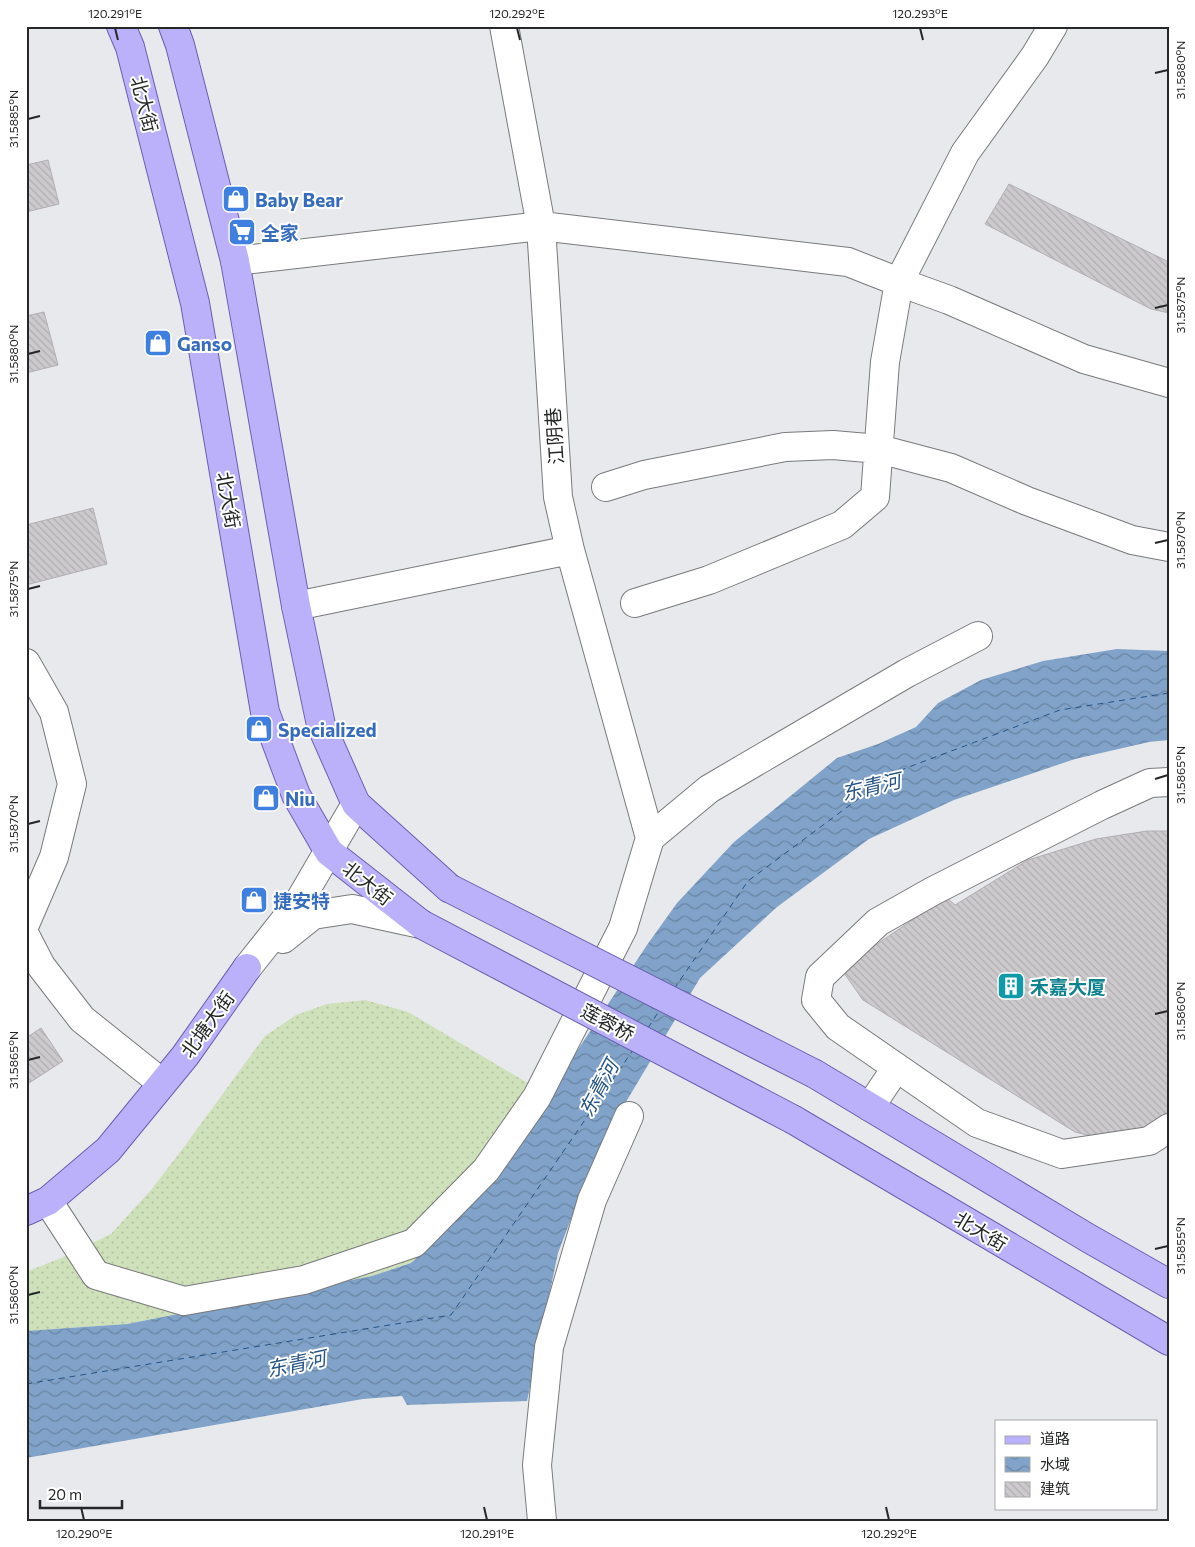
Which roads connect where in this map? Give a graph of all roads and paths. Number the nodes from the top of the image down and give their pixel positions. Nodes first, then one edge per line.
1 (121, 26) edge
2 (173, 26) edge
3 (504, 26) edge
4 (1053, 26) edge
5 (542, 226) junction
6 (235, 261) junction
7 (899, 282) junction
8 (1169, 383) edge
9 (879, 449) junction
10 (606, 486) dead end
11 (1169, 547) edge
12 (570, 550) junction
13 (635, 603) dead end
14 (296, 606) junction
15 (978, 636) dead end
16 (26, 664) edge
17 (1169, 782) edge
18 (356, 804) junction
19 (650, 838) junction
20 (329, 852) junction
21 (26, 922) edge
22 (421, 924) junction
23 (26, 937) edge
24 (247, 968) junction
25 (896, 1068) junction
26 (162, 1084) junction
27 (870, 1107) junction
28 (629, 1116) dead end
29 (794, 1120) joint
30 (1169, 1128) edge
31 (37, 1206) edge
32 (1169, 1284) edge
33 (1169, 1341) edge
34 (542, 1521) edge

1 - 20 main road, 北大街
2 - 6 main road
3 - 5 street, 江阴巷
4 - 7 street
5 - 6 street
5 - 7 street
5 - 12 street, 江阴巷
6 - 14 main road
7 - 8 street
7 - 9 street
9 - 10 street
9 - 11 street
9 - 13 street
12 - 14 street
12 - 19 street, 江阴巷
14 - 18 main road
15 - 19 street
16 - 21 street
17 - 25 street
18 - 20 street
18 - 27 main road, bridge
19 - 31 street
20 - 22 main road, 北大街
20 - 24 street
22 - 24 street, 北塘大街
22 - 29 main road, 莲蓉桥, bridge
23 - 26 street
24 - 26 main road, 北塘大街
25 - 27 street
25 - 30 street
26 - 31 main road, 北塘大街
27 - 32 main road
28 - 34 street
29 - 33 main road, 北大街

